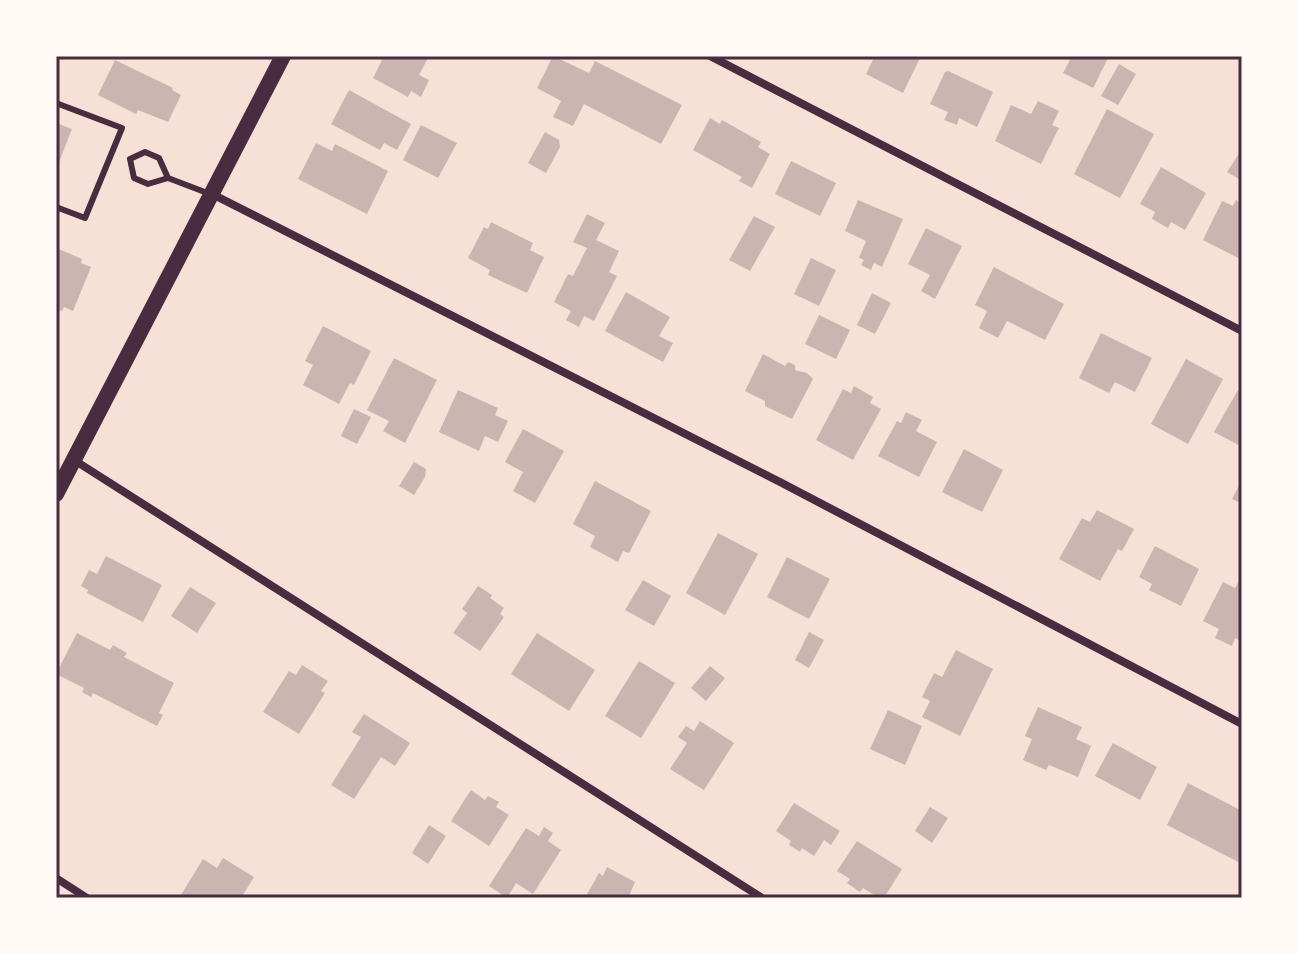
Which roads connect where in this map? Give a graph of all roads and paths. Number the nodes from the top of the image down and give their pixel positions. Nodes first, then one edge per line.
1 (283, 56) edge
2 (710, 56) edge
3 (56, 103) edge
4 (113, 152) junction
5 (130, 159) junction
6 (168, 178) junction
7 (212, 194) junction
8 (56, 207) edge
9 (1242, 331) edge
10 (74, 460) junction
11 (56, 494) edge
12 (1242, 724) edge
13 (56, 878) edge
14 (87, 898) edge
15 (762, 898) edge

1 - 7 main road
2 - 9 street
3 - 4 lane
4 - 5 lane
4 - 8 lane
5 - 6 lane
5 - 6 lane
6 - 7 lane
7 - 10 main road
7 - 12 street
10 - 11 main road
10 - 15 street
13 - 14 street

